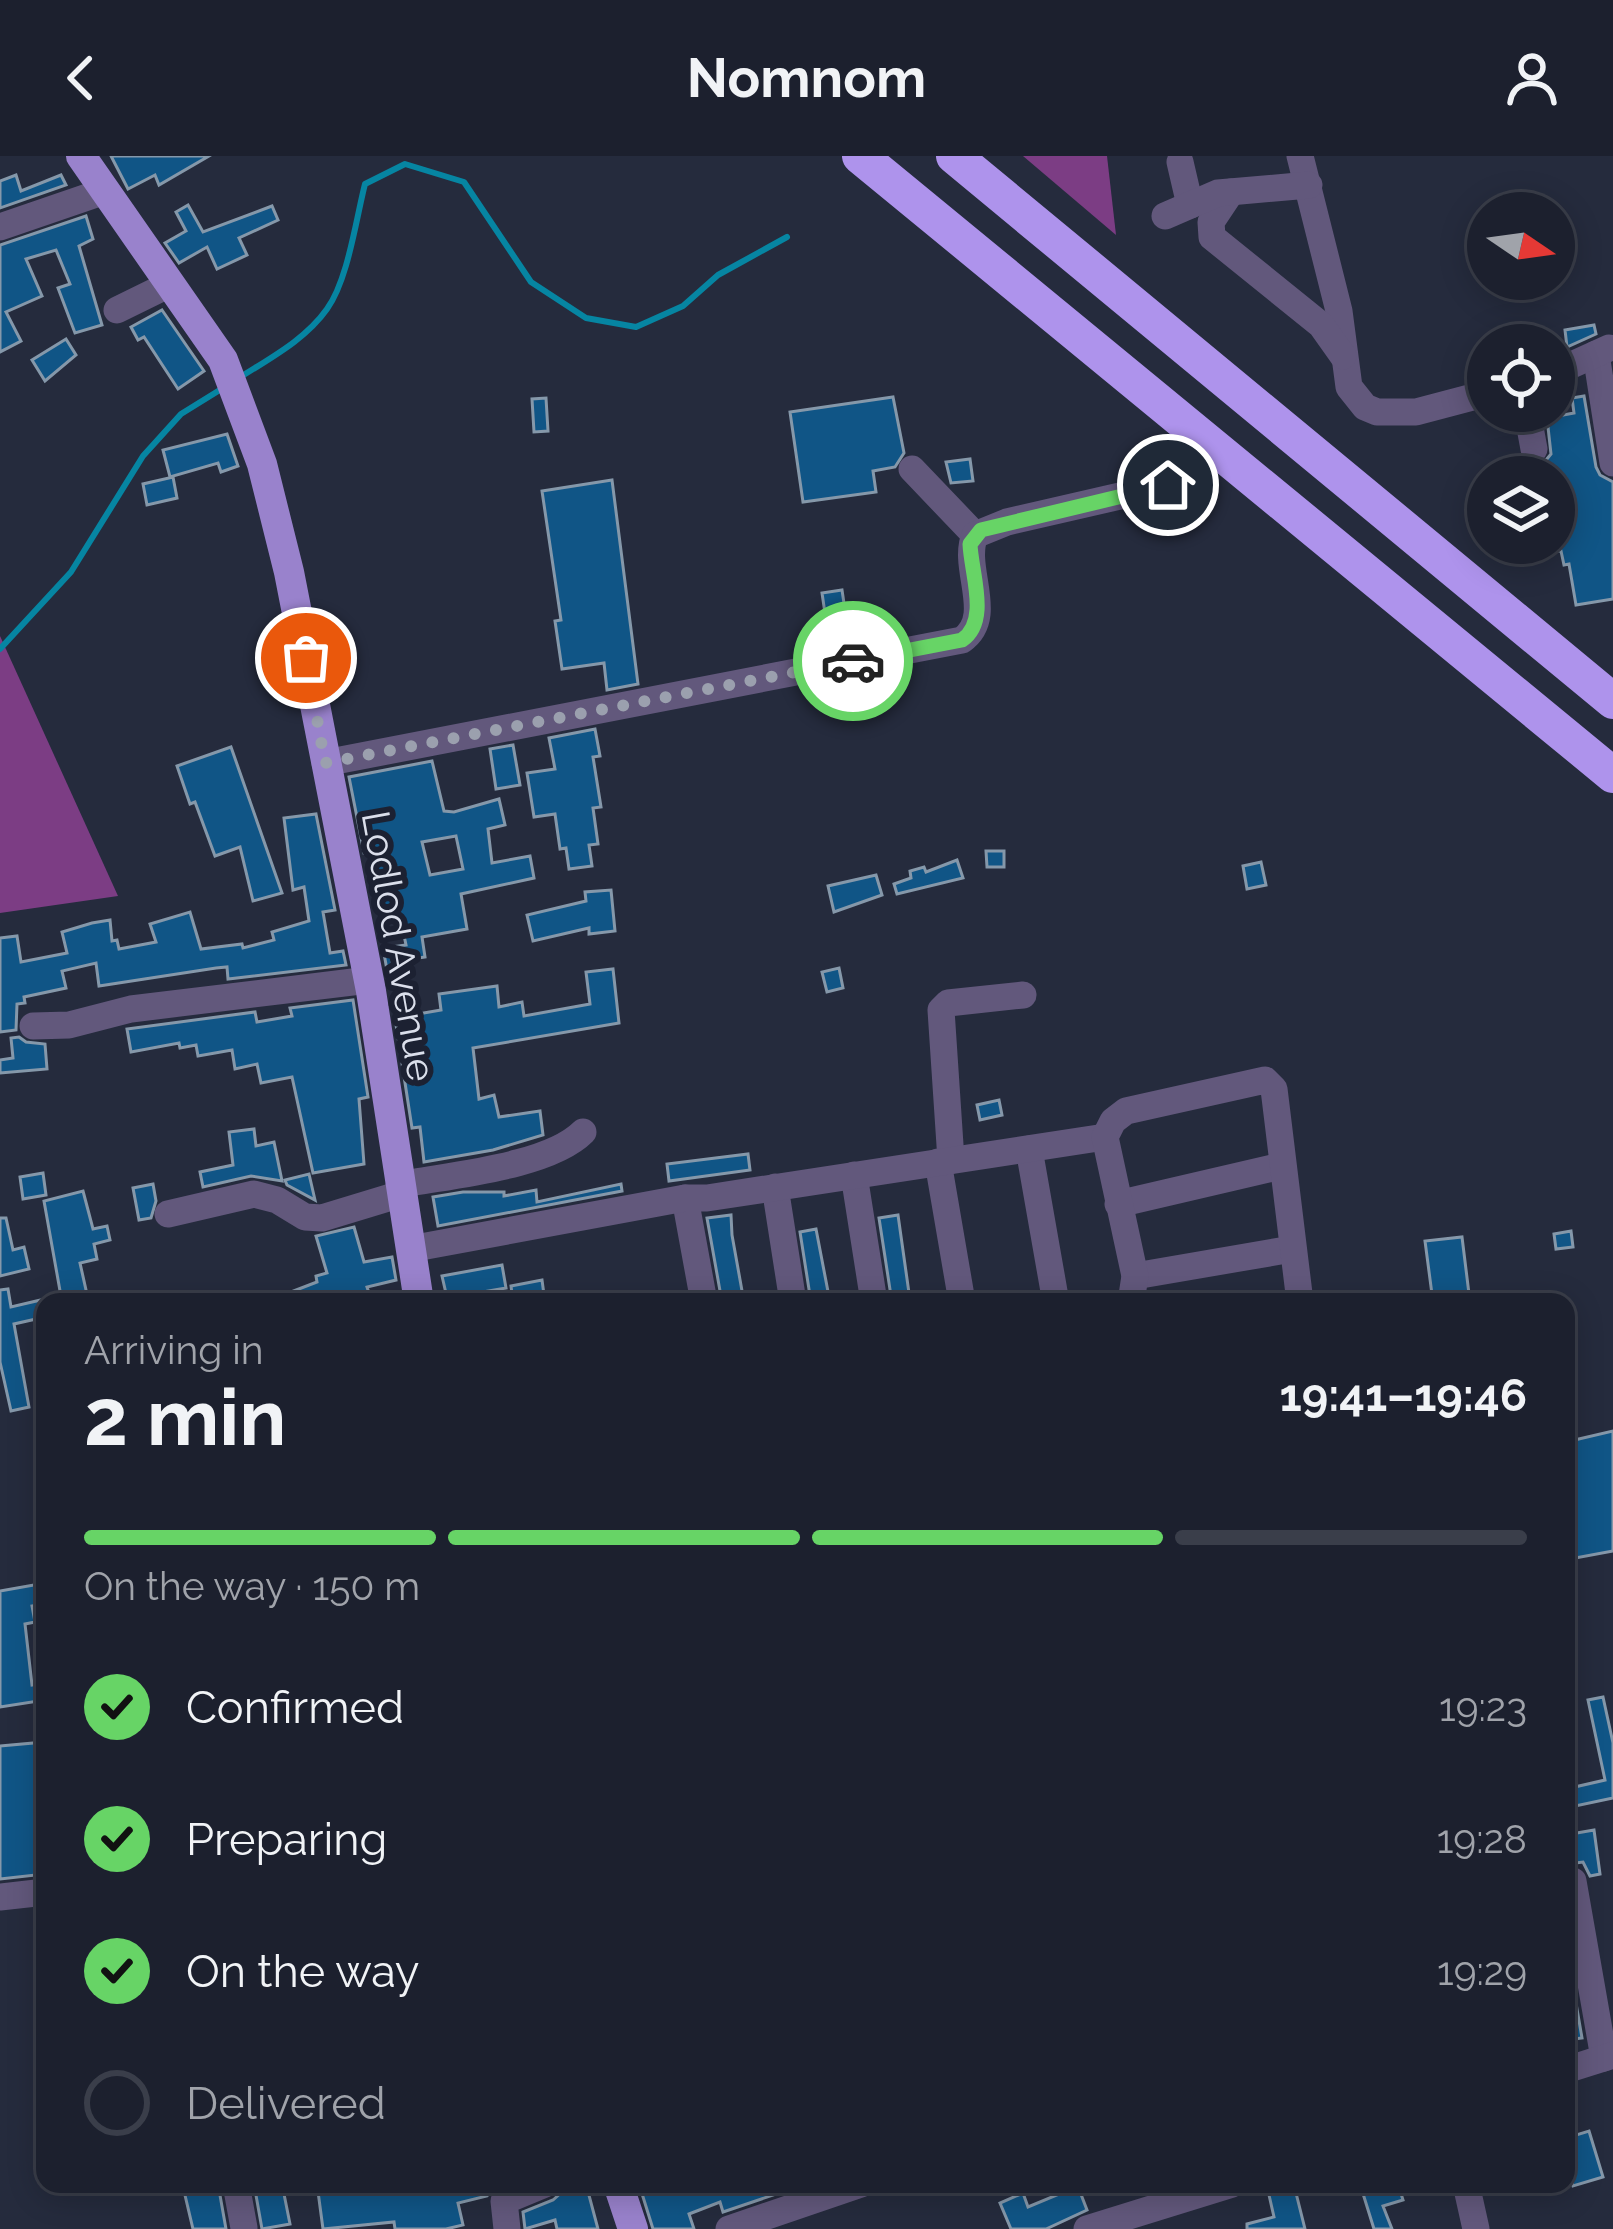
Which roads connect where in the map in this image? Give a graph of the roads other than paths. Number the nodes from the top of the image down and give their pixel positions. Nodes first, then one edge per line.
1 (81, 156) edge
2 (860, 156) edge
3 (954, 156) edge
4 (1300, 156) edge
5 (1180, 162) dead end
6 (1309, 184) junction
7 (105, 191) junction
8 (1231, 192) junction
9 (0, 227) edge
10 (170, 284) junction
11 (117, 310) dead end
12 (1605, 350) edge
13 (1346, 361) junction
14 (1575, 364) edge
15 (1467, 399) edge
16 (1531, 432) edge
17 (1534, 449) dead end
18 (1613, 463) edge
19 (912, 469) dead end
20 (1168, 485) dead end
21 (974, 535) junction
22 (1613, 701) edge
23 (325, 763) junction
24 (1613, 775) edge
25 (369, 980) junction
26 (1023, 995) dead end
27 (33, 1026) dead end
28 (583, 1132) dead end
29 (1105, 1137) junction
30 (1029, 1149) junction
31 (944, 1161) junction
32 (1281, 1166) junction
33 (854, 1175) junction
34 (775, 1187) junction
35 (400, 1190) junction
36 (693, 1203) junction
37 (1118, 1204) junction
38 (168, 1214) dead end
39 (1292, 1249) junction
40 (411, 1255) junction
41 (1133, 1289) edge
42 (417, 1293) edge
43 (703, 1293) edge
44 (792, 1293) edge
45 (873, 1293) edge
46 (961, 1293) edge
47 (1054, 1293) edge
48 (1299, 1293) edge
49 (1575, 1891) edge
50 (36, 1893) edge
51 (0, 1897) edge
52 (1609, 2056) edge
53 (1575, 2067) edge
54 (238, 2193) edge
55 (523, 2193) edge
56 (621, 2193) edge
57 (835, 2193) edge
58 (1468, 2193) edge
59 (1148, 2196) edge
60 (244, 2228) edge
61 (507, 2229) edge
62 (633, 2229) edge
63 (729, 2229) edge
64 (1087, 2229) edge
65 (1476, 2229) edge

1 - 7 main road, Lodlod Avenue
2 - 24 highway
3 - 22 highway
4 - 6 street
5 - 8 street
6 - 8 street
6 - 13 street
7 - 9 street
7 - 10 main road, Lodlod Avenue
8 - 13 street
10 - 11 street
10 - 23 main road, Lodlod Avenue
12 - 14 street
12 - 18 street
13 - 15 street
16 - 17 street
19 - 21 street
20 - 21 street
21 - 23 street
23 - 25 main road, Lodlod Avenue
25 - 27 street
25 - 35 main road, Lodlod Avenue
26 - 31 street
28 - 35 street
29 - 30 street
29 - 32 street
29 - 37 street
30 - 31 street
30 - 47 street
31 - 33 street
31 - 46 street
32 - 37 street
32 - 39 street
33 - 34 street
33 - 45 street
34 - 36 street
34 - 44 street
35 - 38 street
35 - 40 main road, Lodlod Avenue
36 - 40 street
36 - 43 street
37 - 41 street
39 - 41 street
39 - 48 street
40 - 42 main road, Lodlod Avenue
49 - 52 street
50 - 51 street
52 - 53 street
54 - 60 street
55 - 61 street
56 - 62 main road
57 - 63 street
58 - 65 street
59 - 64 street

